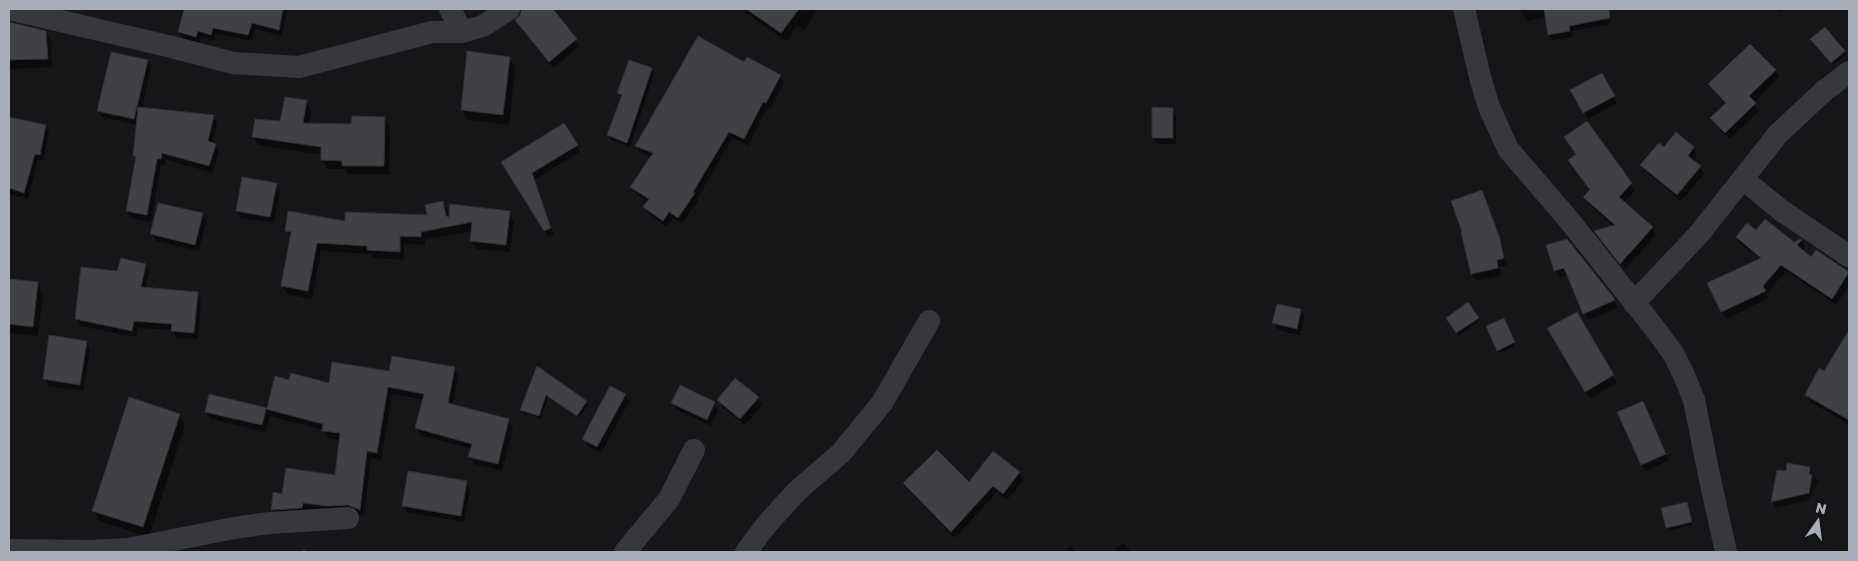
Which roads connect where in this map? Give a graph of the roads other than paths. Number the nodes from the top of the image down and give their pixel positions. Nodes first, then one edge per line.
1 (9, 9) edge
2 (450, 9) edge
3 (509, 9) edge
4 (1464, 9) edge
5 (462, 32) junction
6 (1849, 72) edge
7 (1744, 180) junction
8 (1849, 256) edge
9 (1634, 303) junction
10 (929, 320) dead end
11 (694, 450) dead end
12 (348, 518) dead end
13 (9, 550) edge
14 (625, 552) edge
15 (746, 552) edge
16 (1726, 552) edge

1 - 5 street
2 - 5 street
3 - 5 street
4 - 9 street
6 - 7 street
7 - 8 street
7 - 9 street
9 - 16 street
10 - 15 street
11 - 14 street
12 - 13 street

